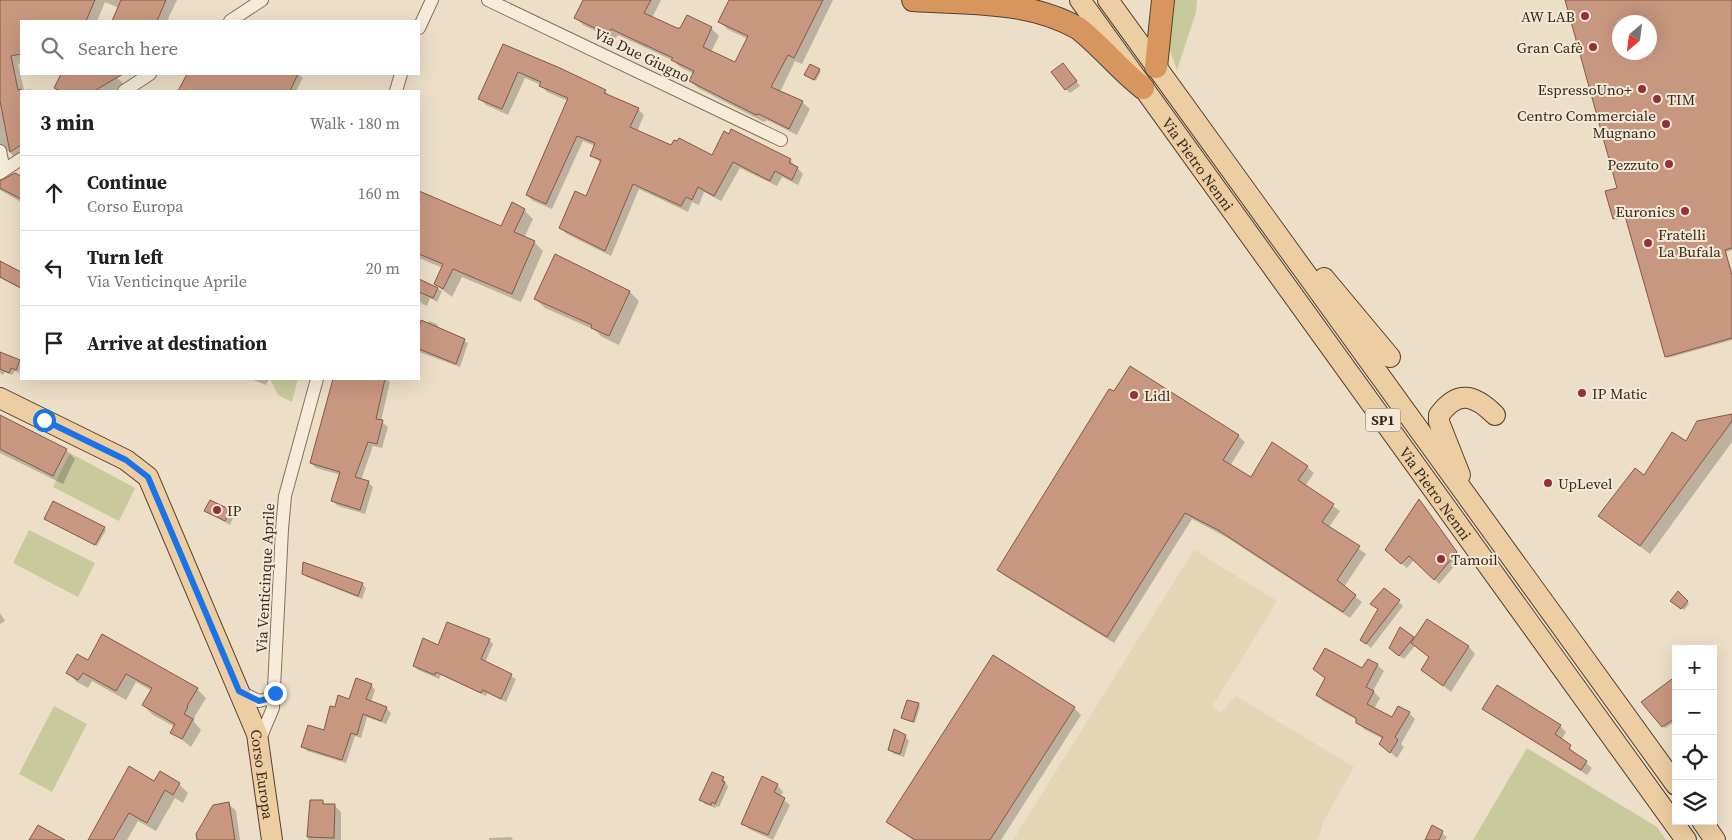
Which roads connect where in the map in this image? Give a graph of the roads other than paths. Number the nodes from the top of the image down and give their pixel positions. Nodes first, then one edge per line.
1 (262, 0) edge
2 (425, 0) edge
3 (432, 0) edge
4 (488, 0) edge
5 (929, 0) edge
6 (1080, 0) edge
7 (1108, 0) edge
8 (1163, 0) edge
9 (232, 20) edge
10 (420, 26) edge
11 (1156, 67) junction
12 (148, 75) edge
13 (401, 75) edge
14 (1143, 88) junction
15 (126, 90) edge
16 (396, 90) edge
17 (781, 140) dead end
18 (0, 151) edge
19 (20, 160) edge
20 (2, 171) edge
21 (1239, 181) junction
22 (1390, 357) dead end
23 (317, 380) edge
24 (0, 398) edge
25 (1495, 415) dead end
26 (1464, 492) junction
27 (239, 691) junction
28 (275, 693) junction
29 (260, 728) junction
30 (1672, 780) edge
31 (1705, 825) edge
32 (272, 840) edge
33 (1686, 840) edge
34 (1716, 840) edge

1 - 9 street
2 - 10 street
3 - 10 street
4 - 17 street, Via Due Giugno
5 - 14 highway
6 - 14 main road, Via Pietro Nenni / SP1
7 - 11 main road, Via Pietro Nenni / SP1
8 - 11 highway
11 - 21 main road, Via Pietro Nenni / SP1
12 - 15 street
13 - 16 street
14 - 33 main road, Via Pietro Nenni / SP1
18 - 20 street
19 - 20 street
21 - 22 main road
21 - 26 main road, Via Pietro Nenni / SP1
23 - 28 street, Via Venticinque Aprile
24 - 27 main road, Corso Europa
25 - 26 main road
26 - 30 main road, Via Pietro Nenni / SP1
27 - 28 street
27 - 29 main road, Corso Europa
28 - 29 street
28 - 29 street, Via Venticinque Aprile
29 - 32 main road, Corso Europa
31 - 34 main road

